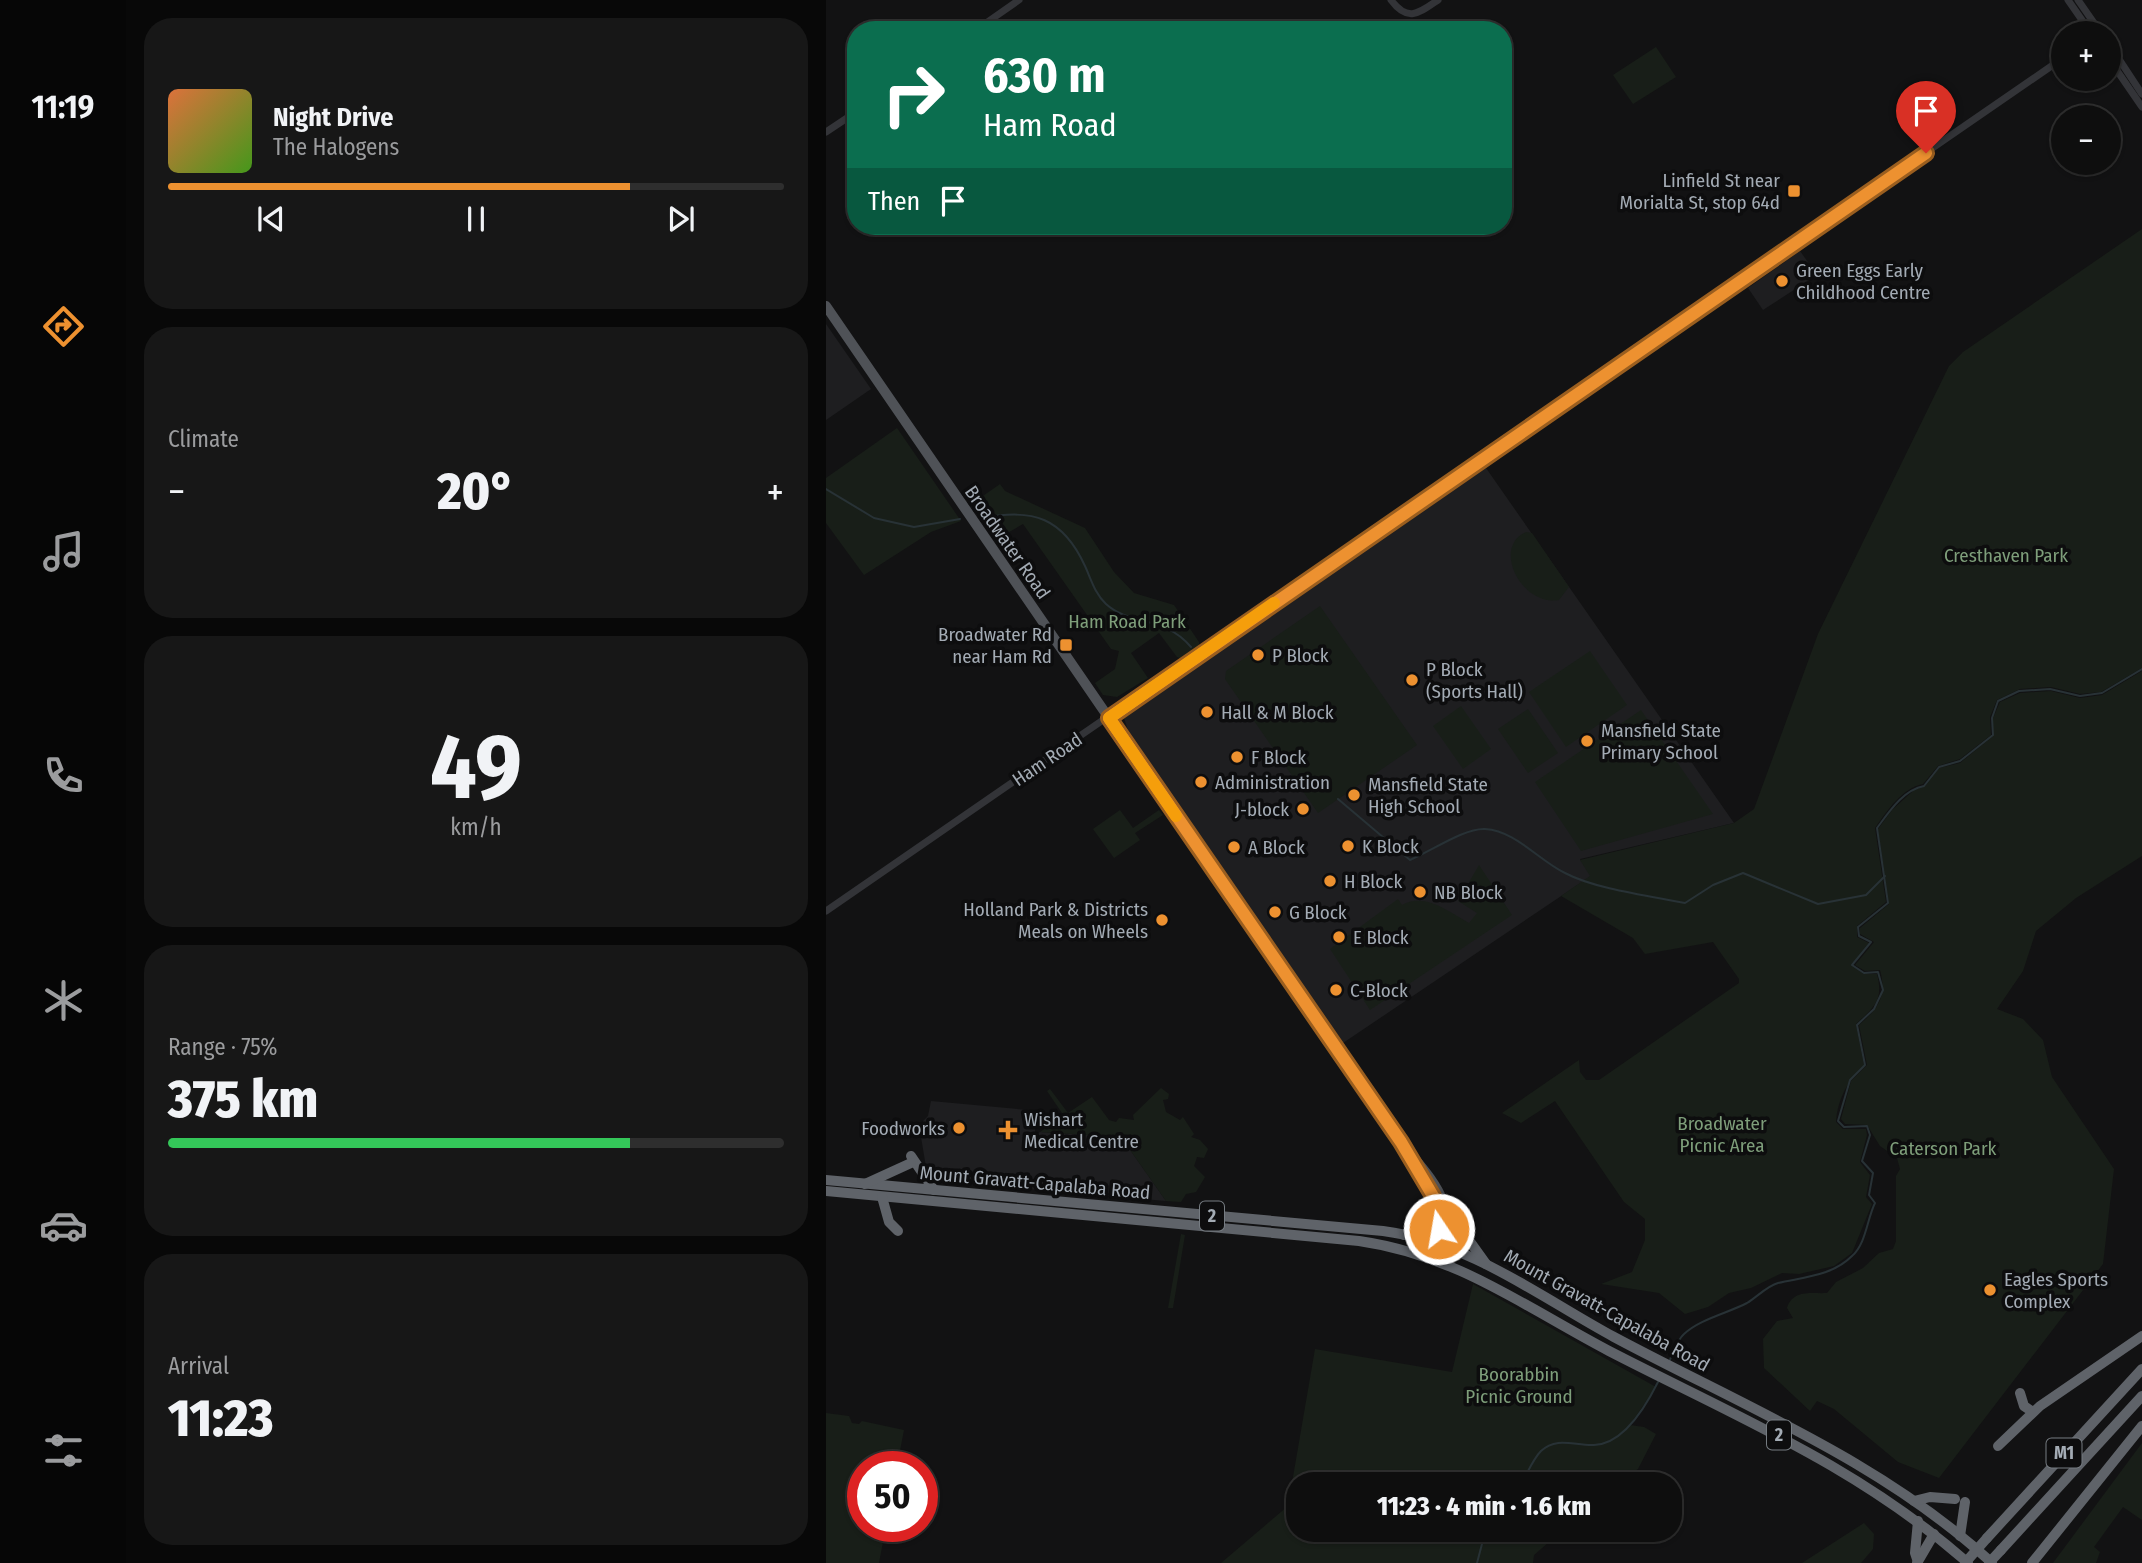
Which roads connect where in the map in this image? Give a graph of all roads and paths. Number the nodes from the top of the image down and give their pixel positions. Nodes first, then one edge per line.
1 (1019, 0) edge
2 (1391, 0) edge
3 (1438, 0) edge
4 (2068, 0) edge
5 (2078, 0) edge
6 (989, 21) edge
7 (2083, 21) edge
8 (2092, 21) edge
9 (2121, 62) edge
10 (2051, 66) edge
11 (2121, 76) edge
12 (2142, 94) edge
13 (2142, 107) edge
14 (847, 118) edge
15 (826, 132) edge
16 (826, 306) edge
17 (1109, 718) junction
18 (826, 911) edge
19 (1401, 1142) junction
20 (826, 1180) edge
21 (865, 1184) junction
22 (934, 1190) junction
23 (826, 1191) edge
24 (882, 1197) junction
25 (1435, 1202) junction
26 (1448, 1211) junction
27 (898, 1231) dead end
28 (1404, 1235) junction
29 (1441, 1245) junction
30 (1437, 1259) junction
31 (1486, 1264) junction
32 (2142, 1336) edge
33 (2142, 1369) edge
34 (2020, 1393) dead end
35 (2142, 1396) edge
36 (2033, 1412) junction
37 (2142, 1426) edge
38 (1998, 1447) dead end
39 (1914, 1500) junction
40 (1918, 1521) junction
41 (1934, 1534) junction
42 (1961, 1536) junction
43 (2034, 1562) edge
44 (1917, 1563) edge
45 (1966, 1563) edge
46 (1991, 1563) edge

1 - 6 street
2 - 3 street
4 - 7 street
5 - 8 street
9 - 12 street
10 - 17 street, Ham Road
11 - 13 street
14 - 15 street
16 - 17 main road, Broadwater Road
17 - 18 street, Ham Road
17 - 19 main road, Broadwater Road
19 - 25 main road, Broadwater Road
19 - 26 main road, Broadwater Road
20 - 21 highway, Mount Gravatt-Capalaba Road / 2
21 - 22 highway, Mount Gravatt-Capalaba Road / 2
21 - 22 highway
22 - 28 highway, Mount Gravatt-Capalaba Road / 2
23 - 24 highway, Mount Gravatt-Capalaba Road / 2
24 - 27 highway
24 - 30 highway, Mount Gravatt-Capalaba Road / 2
25 - 28 highway
25 - 29 main road, Broadwater Road
26 - 29 main road, Broadwater Road
26 - 31 highway
28 - 29 highway, Mount Gravatt-Capalaba Road / 2
29 - 30 main road, Broadwater Road
29 - 31 highway, Mount Gravatt-Capalaba Road / 2
30 - 40 highway, Mount Gravatt-Capalaba Road / 2
31 - 39 highway, Mount Gravatt-Capalaba Road / 2
32 - 36 highway
33 - 45 highway, M1, bridge
34 - 36 highway
35 - 46 highway, M1, bridge
36 - 38 highway
37 - 43 highway
39 - 42 highway, Mount Gravatt-Capalaba Road / 2
39 - 42 highway
40 - 41 highway, Mount Gravatt-Capalaba Road / 2
40 - 44 highway
41 - 44 highway
41 - 45 highway, Mount Gravatt-Capalaba Road / 2
42 - 46 highway, Mount Gravatt-Capalaba Road / 2

